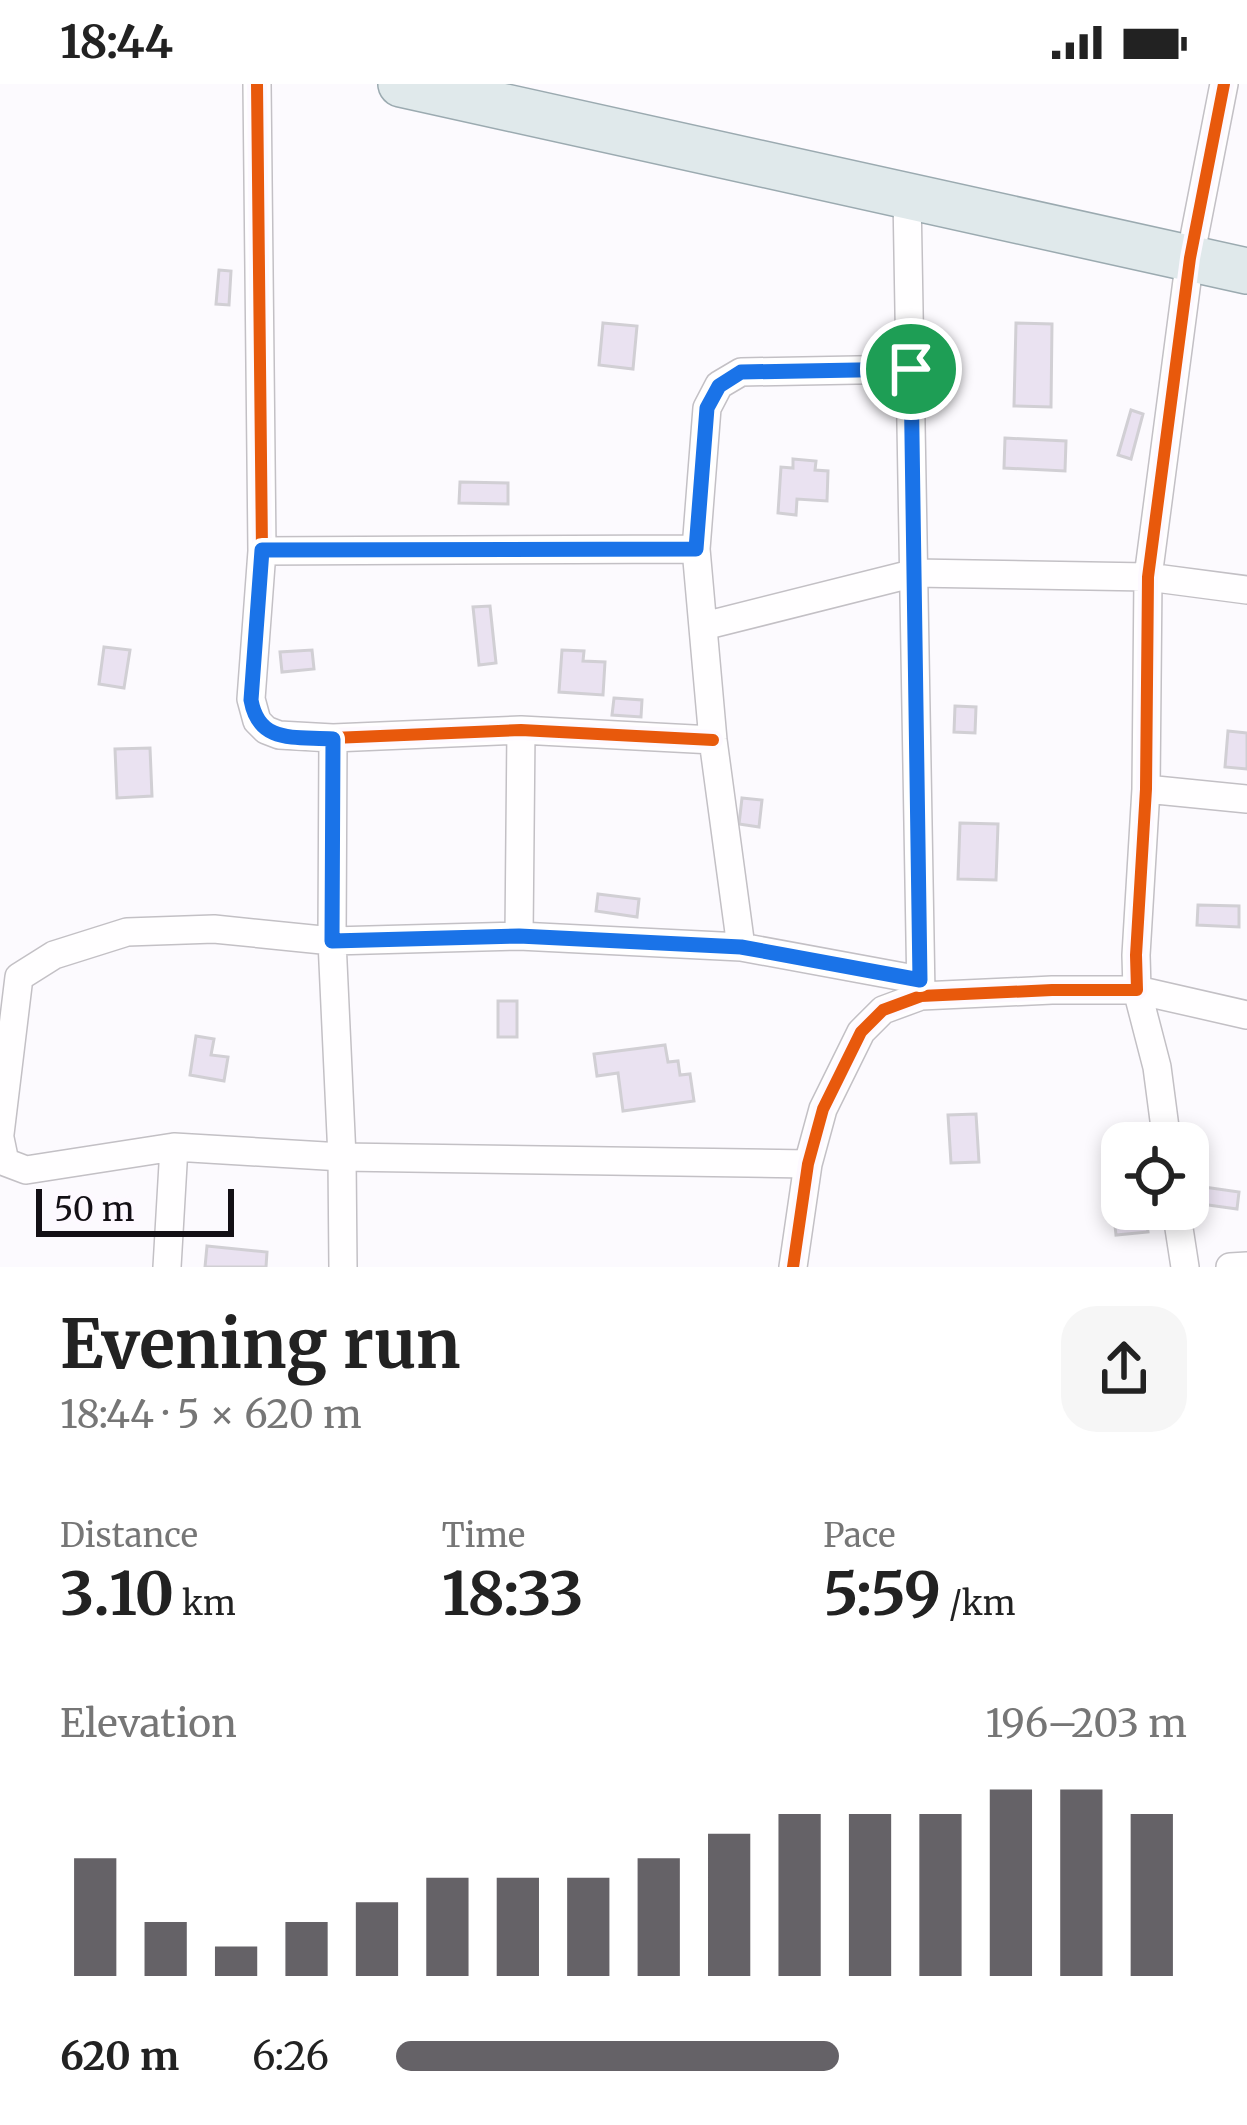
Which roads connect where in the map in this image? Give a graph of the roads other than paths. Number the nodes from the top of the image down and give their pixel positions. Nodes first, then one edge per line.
1 (257, 84) edge
2 (401, 84) edge
3 (1224, 84) edge
4 (907, 196) junction
5 (1190, 258) junction
6 (1247, 271) edge
7 (911, 369) junction
8 (696, 549) junction
9 (262, 550) junction
10 (915, 573) junction
11 (1148, 577) junction
12 (1247, 590) edge
13 (704, 626) junction
14 (521, 730) junction
15 (333, 739) junction
16 (713, 740) junction
17 (1145, 789) junction
18 (1247, 799) edge
19 (519, 936) junction
20 (332, 941) junction
21 (741, 947) junction
22 (920, 988) junction
23 (1137, 990) junction
24 (1247, 1016) edge
25 (1164, 1122) edge
26 (0, 1136) edge
27 (174, 1147) junction
28 (342, 1157) junction
29 (808, 1165) junction
30 (1179, 1230) edge
31 (1247, 1266) edge
32 (167, 1267) edge
33 (343, 1267) edge
34 (793, 1267) edge
35 (1185, 1267) edge
36 (1230, 1267) edge

1 - 9 street
2 - 4 main road
3 - 5 street
4 - 5 main road
4 - 7 street
5 - 6 main road
5 - 11 street
7 - 8 street
7 - 10 street
8 - 9 street
8 - 13 street
9 - 15 street
10 - 11 street
10 - 13 street
10 - 22 street
11 - 12 street
11 - 17 street
13 - 16 street
14 - 15 street
14 - 16 street
14 - 19 street
15 - 20 street
16 - 21 street
17 - 18 street
17 - 23 street
19 - 20 street
19 - 21 street
20 - 26 street
20 - 28 street
21 - 22 street
22 - 23 street
22 - 29 street
23 - 24 street
23 - 25 street
26 - 27 street
27 - 28 street
27 - 32 street
28 - 29 street
28 - 33 street
29 - 34 street
30 - 35 street
31 - 36 street

